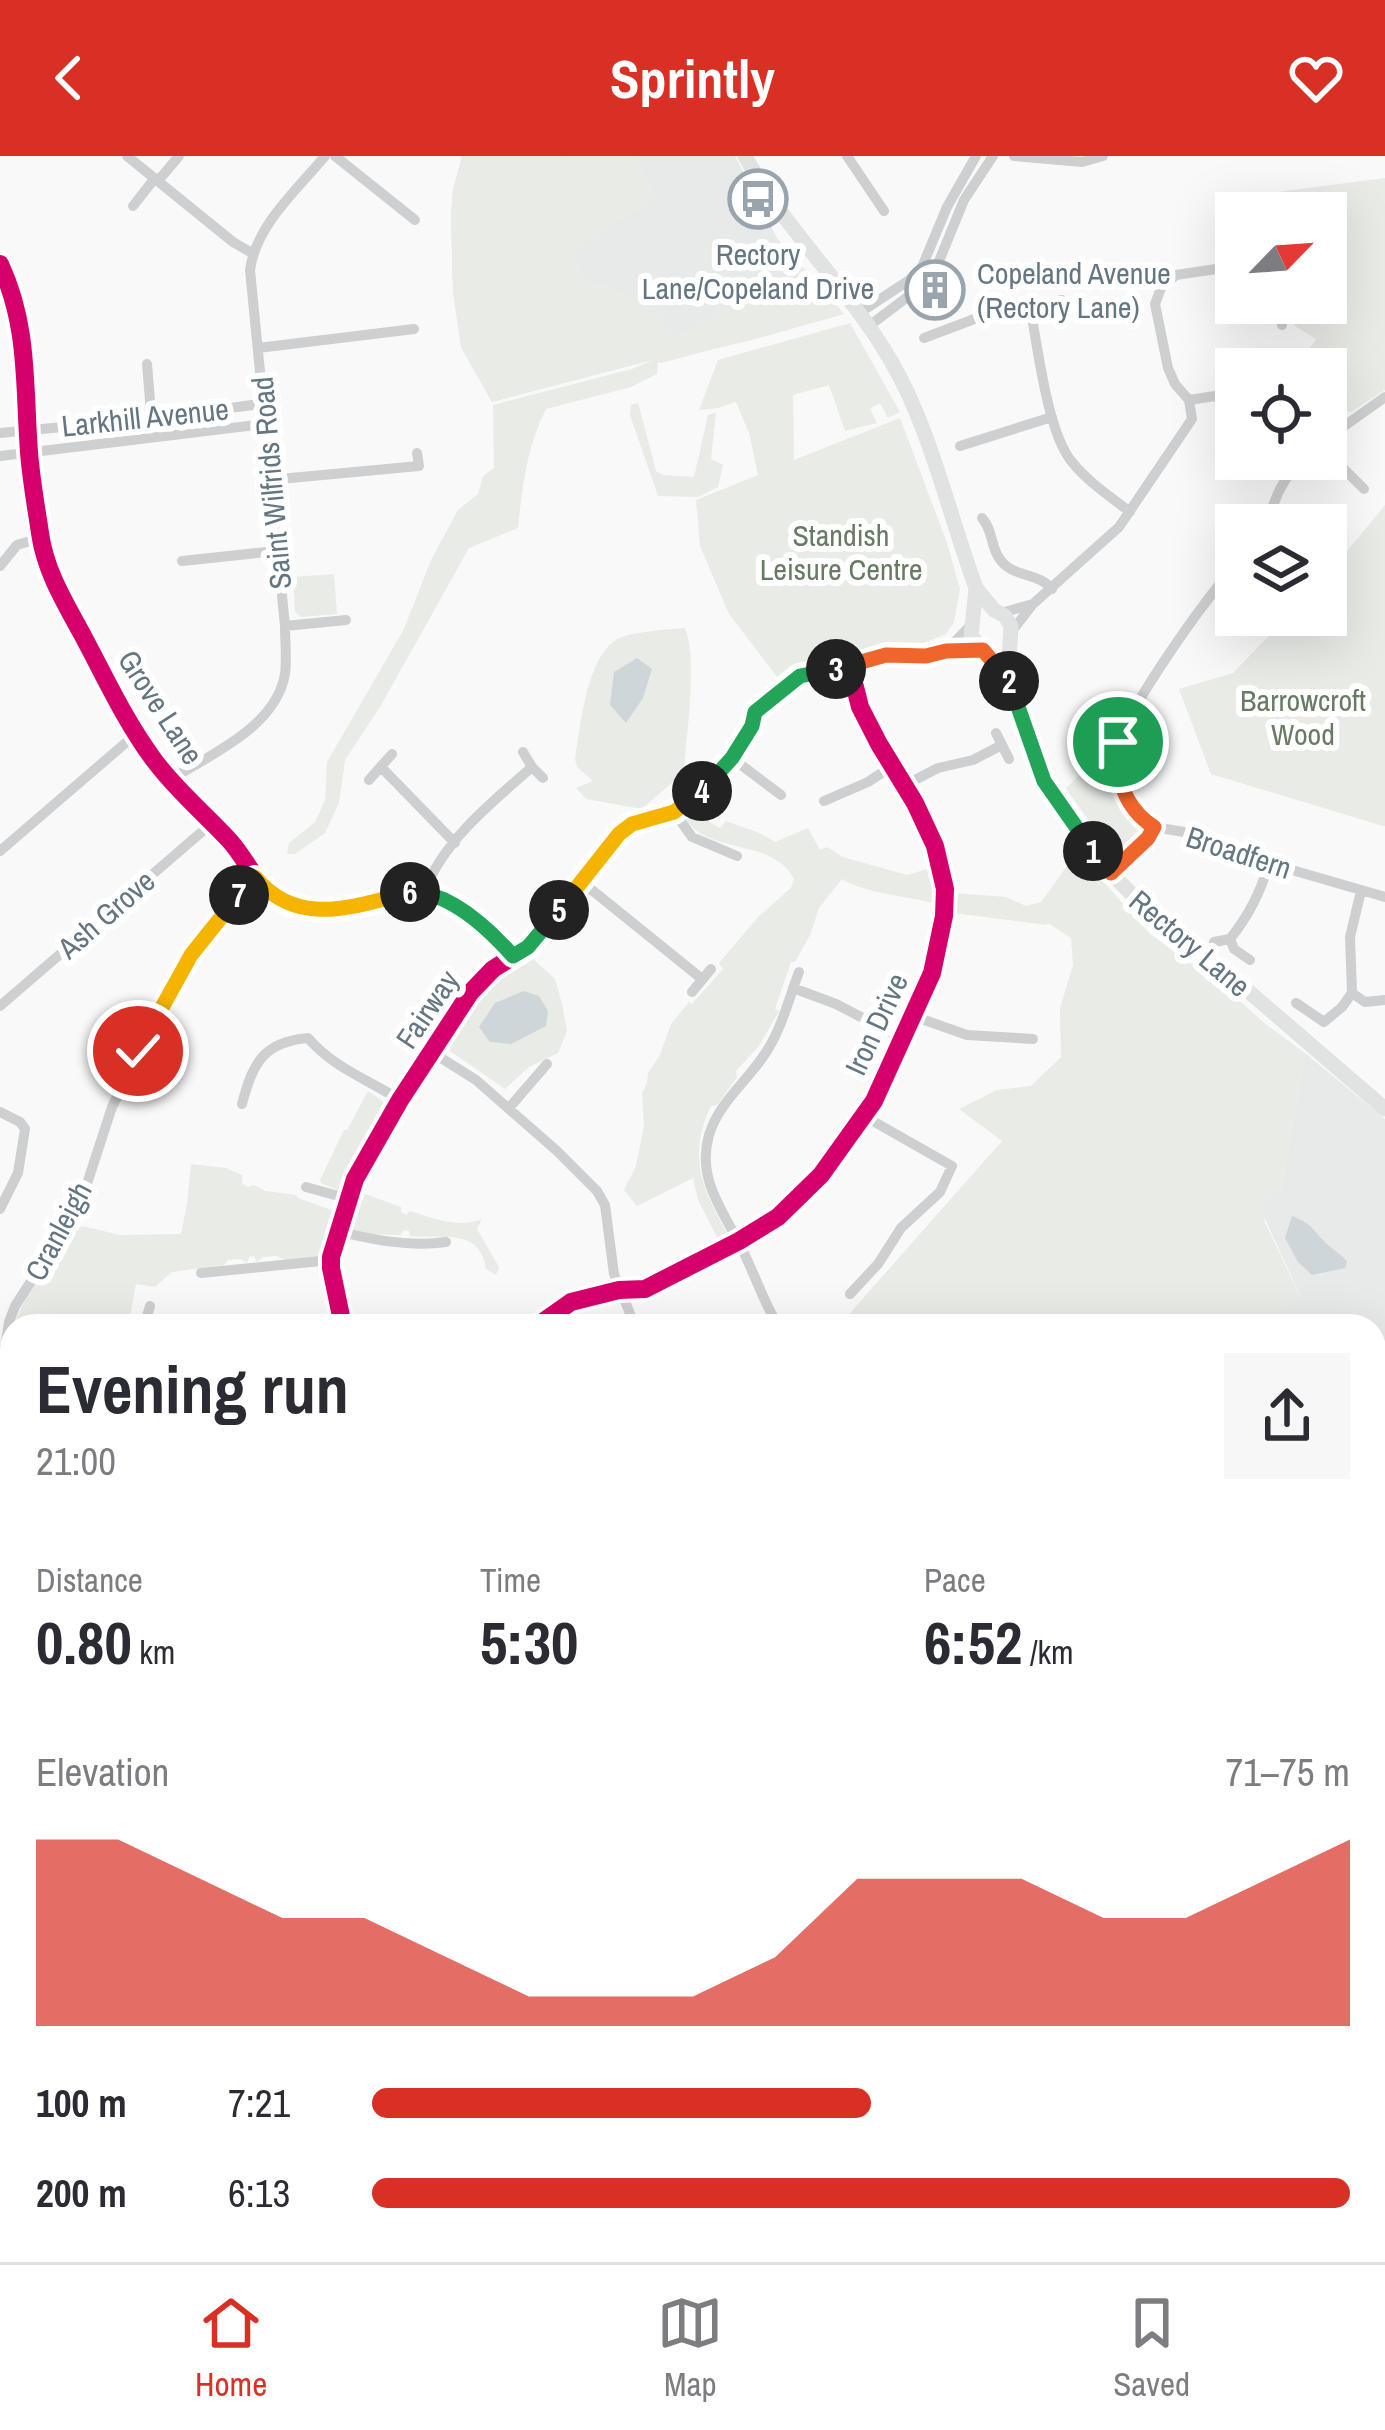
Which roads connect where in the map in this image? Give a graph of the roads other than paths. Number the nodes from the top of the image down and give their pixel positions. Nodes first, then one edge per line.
1 (127, 156) edge
2 (179, 156) edge
3 (325, 156) edge
4 (335, 156) edge
5 (745, 156) edge
6 (847, 156) edge
7 (976, 156) edge
8 (993, 156) edge
9 (1014, 156) edge
10 (1103, 156) edge
11 (156, 179) junction
12 (133, 206) dead end
13 (884, 212) dead end
14 (415, 220) dead end
15 (945, 228) junction
16 (252, 253) junction
17 (0, 264) edge
18 (1215, 269) edge
19 (1062, 300) dead end
20 (1030, 307) junction
21 (864, 319) junction
22 (414, 329) dead end
23 (924, 338) dead end
24 (258, 349) junction
25 (147, 364) dead end
26 (1215, 396) edge
27 (1385, 397) edge
28 (1189, 400) junction
29 (262, 404) junction
30 (188, 412) junction
31 (151, 413) junction
32 (1052, 417) junction
33 (115, 422) junction
34 (1347, 422) edge
35 (264, 424) junction
36 (28, 430) junction
37 (0, 433) edge
38 (190, 434) junction
39 (117, 440) junction
40 (960, 446) dead end
41 (29, 452) junction
42 (417, 453) dead end
43 (0, 456) edge
44 (1347, 473) edge
45 (269, 480) junction
46 (1364, 490) dead end
47 (1130, 512) junction
48 (982, 518) dead end
49 (40, 538) junction
50 (276, 551) junction
51 (182, 561) dead end
52 (0, 566) edge
53 (976, 588) junction
54 (1052, 589) junction
55 (1215, 589) edge
56 (1033, 604) junction
57 (997, 612) junction
58 (346, 620) dead end
59 (973, 622) junction
60 (284, 626) junction
61 (1011, 635) junction
62 (985, 650) junction
63 (946, 651) junction
64 (850, 667) junction
65 (1008, 678) junction
66 (136, 734) junction
67 (523, 752) dead end
68 (392, 754) dead end
69 (732, 758) junction
70 (1009, 759) dead end
71 (892, 766) junction
72 (381, 767) junction
73 (532, 767) junction
74 (543, 778) dead end
75 (170, 780) junction
76 (369, 780) dead end
77 (905, 785) junction
78 (781, 795) dead end
79 (824, 801) dead end
80 (674, 812) junction
81 (212, 823) junction
82 (1154, 827) junction
83 (455, 843) junction
84 (0, 851) edge
85 (736, 856) dead end
86 (1269, 864) junction
87 (1111, 873) junction
88 (255, 877) junction
89 (582, 881) junction
90 (1361, 891) junction
91 (424, 892) junction
92 (1385, 897) edge
93 (1230, 940) junction
94 (1214, 942) dead end
95 (513, 956) junction
96 (1250, 960) dead end
97 (799, 972) dead end
98 (793, 988) junction
99 (692, 992) dead end
100 (1352, 993) junction
101 (1385, 1000) edge
102 (1296, 1003) dead end
103 (0, 1006) edge
104 (913, 1016) junction
105 (903, 1039) junction
106 (1033, 1039) dead end
107 (433, 1053) junction
108 (547, 1064) dead end
109 (400, 1100) junction
110 (242, 1104) dead end
111 (509, 1108) junction
112 (1385, 1109) edge
113 (0, 1112) edge
114 (864, 1115) junction
115 (306, 1187) dead end
116 (349, 1199) junction
117 (0, 1209) edge
118 (338, 1231) junction
119 (739, 1241) junction
120 (446, 1242) dead end
121 (331, 1260) junction
122 (201, 1274) dead end
123 (619, 1290) junction
124 (850, 1294) dead end
125 (150, 1306) dead end
126 (12, 1314) edge
127 (148, 1314) edge
128 (341, 1314) edge
129 (555, 1314) edge
130 (630, 1314) edge
131 (772, 1314) edge

1 - 11 street
2 - 11 street
3 - 16 street
4 - 14 street
5 - 21 main road
6 - 13 street
7 - 15 street
8 - 15 street
9 - 10 street
11 - 12 street
11 - 16 street
15 - 21 street
16 - 24 street, Saint Wilfrids Road
17 - 36 street, Grove Lane
18 - 28 street
19 - 20 street
20 - 23 street
20 - 32 street
21 - 53 main road
22 - 24 street
24 - 29 street, Saint Wilfrids Road
25 - 31 street
26 - 28 street
27 - 34 street
28 - 47 street
29 - 30 street, Larkhill Avenue
29 - 35 street, Saint Wilfrids Road
30 - 31 street, Larkhill Avenue
30 - 38 street
31 - 33 street, Larkhill Avenue
32 - 40 street
32 - 47 street
33 - 36 street, Larkhill Avenue
33 - 39 street
35 - 38 street, Larkhill Avenue
35 - 45 street, Saint Wilfrids Road
36 - 37 street, Larkhill Avenue
36 - 41 street, Grove Lane
38 - 39 street, Larkhill Avenue
39 - 41 street, Larkhill Avenue
41 - 43 street, Larkhill Avenue
41 - 49 street, Grove Lane
42 - 45 street
44 - 46 street
45 - 50 street, Saint Wilfrids Road
47 - 54 street
48 - 54 street
49 - 52 street
49 - 66 street, Grove Lane
50 - 51 street
50 - 60 street, Saint Wilfrids Road
53 - 57 main road
53 - 59 main road
54 - 56 street
55 - 82 street
56 - 57 street
56 - 61 street
57 - 59 main road
57 - 61 main road
58 - 60 street
59 - 62 main road
59 - 63 street
60 - 75 street, Saint Wilfrids Road
61 - 62 main road
61 - 65 main road, Rectory Lane
62 - 63 street, Fairway
62 - 65 main road, Rectory Lane
63 - 64 street, Fairway
64 - 69 street, Fairway
64 - 71 street, Iron Drive
65 - 87 main road, Rectory Lane
66 - 75 street, Grove Lane
66 - 84 street
67 - 73 street
68 - 72 street
69 - 78 street
69 - 80 street, Fairway
70 - 77 street
71 - 77 street, Iron Drive
71 - 79 street
72 - 76 street
72 - 83 street
73 - 74 street
73 - 83 street
75 - 81 street, Grove Lane
77 - 104 street, Iron Drive
80 - 85 street
80 - 89 street, Fairway
81 - 88 street, Grove Lane
81 - 103 street, Ash Grove
82 - 86 street, Broadfern
82 - 87 street, Broadfern
83 - 91 street
86 - 90 street, Broadfern
86 - 93 street
87 - 112 main road, Rectory Lane
88 - 91 street, Grove Lane
88 - 126 street, Cranleigh
89 - 95 street, Fairway
89 - 99 street
90 - 92 street, Broadfern
90 - 100 street
91 - 95 street
93 - 94 street
93 - 96 street
95 - 107 street, Fairway
97 - 98 street
98 - 105 street
98 - 119 street
100 - 101 street
100 - 102 street
104 - 105 street, Iron Drive
104 - 106 street
105 - 114 street, Iron Drive
107 - 109 street, Fairway
107 - 111 street
108 - 111 street
109 - 110 street
109 - 116 street, Fairway
111 - 123 street
113 - 117 street
114 - 119 street, Iron Drive
114 - 124 street
115 - 116 street
116 - 118 street, Fairway
118 - 120 street
118 - 121 street, Fairway
119 - 123 street, Iron Drive
119 - 131 street
121 - 122 street
121 - 128 street, Fairway
123 - 129 street, Iron Drive
123 - 130 street
125 - 127 street

